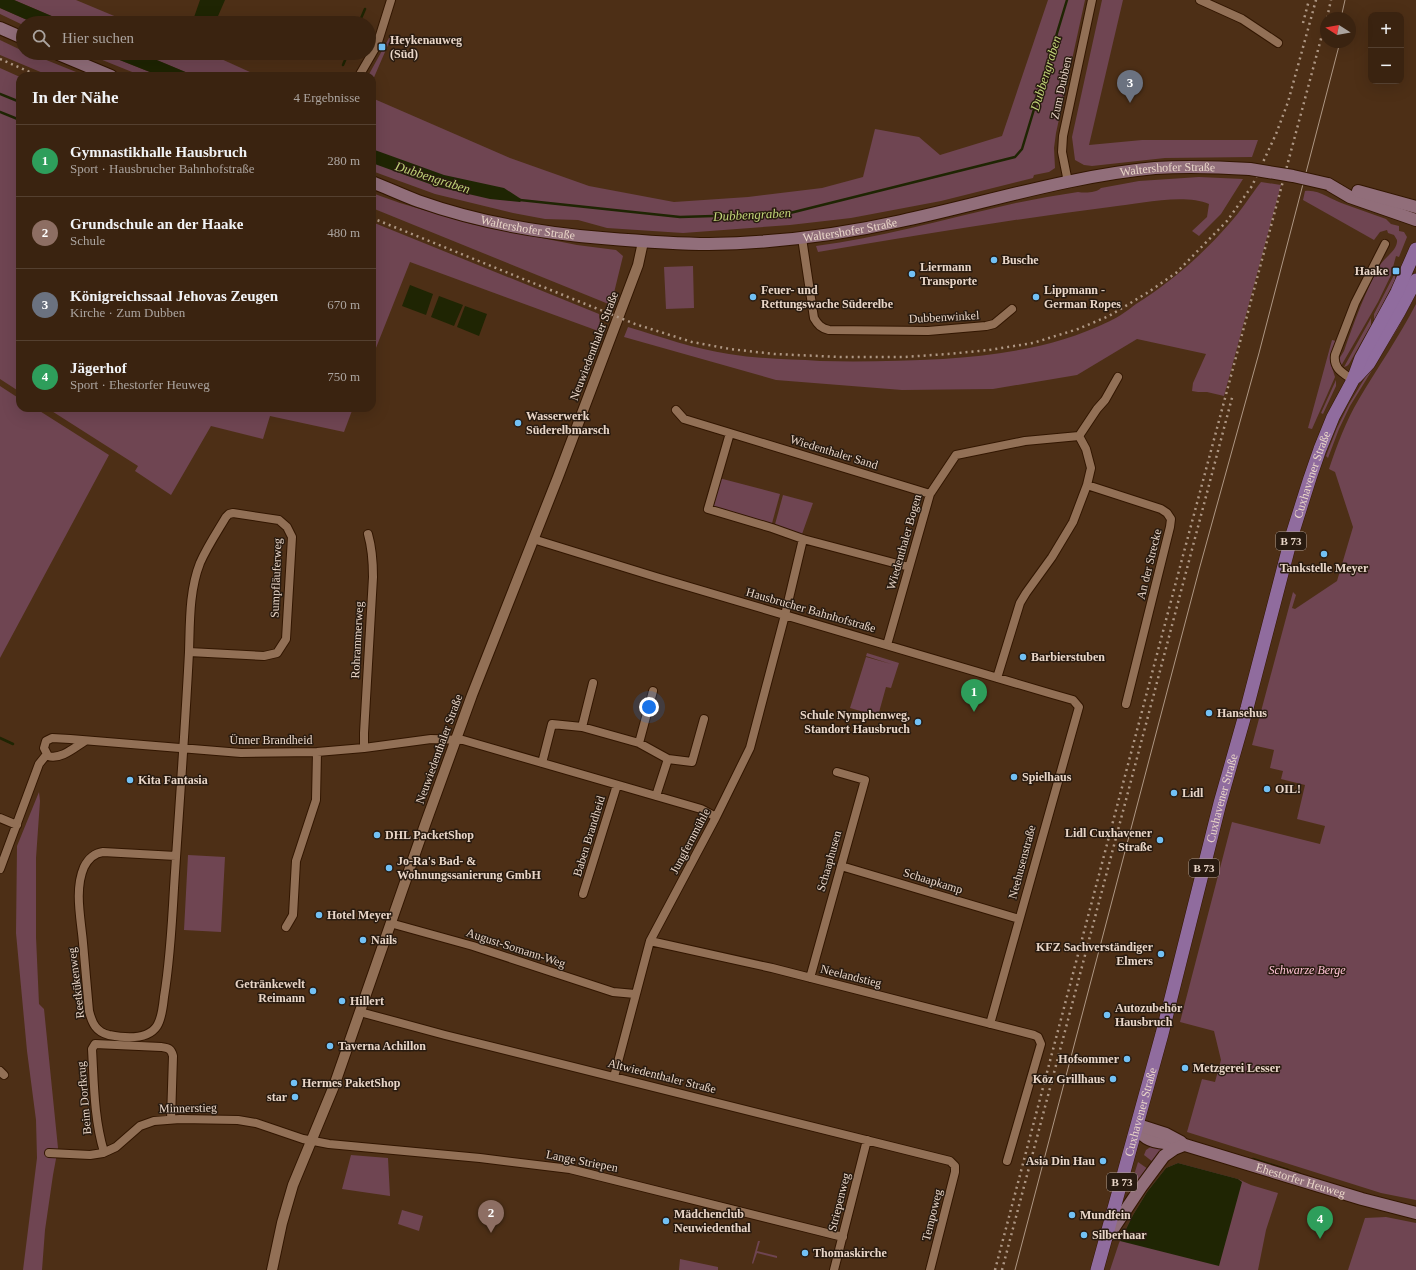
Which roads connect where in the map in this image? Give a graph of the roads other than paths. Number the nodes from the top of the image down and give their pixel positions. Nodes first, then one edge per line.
1 (391, 0) edge
2 (1092, 0) edge
3 (1200, 0) edge
4 (0, 28) edge
5 (16, 35) edge
6 (1278, 43) dead end
7 (376, 46) edge
8 (73, 60) edge
9 (368, 60) edge
10 (101, 72) edge
11 (361, 72) edge
12 (1068, 182) junction
13 (376, 184) edge
14 (1328, 184) junction
15 (1416, 207) edge
16 (1416, 220) edge
17 (802, 238) junction
18 (643, 242) junction
19 (1385, 244) dead end
20 (1416, 249) edge
21 (1416, 280) edge
22 (1012, 310) dead end
23 (1118, 377) dead end
24 (1353, 380) junction
25 (676, 410) dead end
26 (730, 433) junction
27 (1078, 436) junction
28 (1087, 485) junction
29 (930, 494) junction
30 (368, 534) dead end
31 (533, 539) junction
32 (803, 539) junction
33 (909, 567) junction
34 (785, 615) junction
35 (887, 645) junction
36 (189, 652) junction
37 (997, 678) junction
38 (593, 683) dead end
39 (653, 691) dead end
40 (1126, 704) dead end
41 (1079, 707) joint
42 (704, 719) dead end
43 (582, 727) junction
44 (456, 739) junction
45 (86, 741) junction
46 (639, 743) junction
47 (364, 748) junction
48 (184, 749) junction
49 (317, 752) junction
50 (47, 754) junction
51 (668, 759) junction
52 (542, 763) junction
53 (837, 772) dead end
54 (617, 785) junction
55 (656, 796) junction
56 (716, 817) junction
57 (0, 818) edge
58 (17, 825) junction
59 (176, 856) junction
60 (841, 866) junction
61 (0, 869) edge
62 (583, 894) dead end
63 (1019, 919) junction
64 (390, 923) junction
65 (286, 927) dead end
66 (650, 941) junction
67 (810, 978) junction
68 (636, 994) junction
69 (360, 1012) junction
70 (990, 1024) junction
71 (614, 1077) junction
72 (171, 1120) junction
73 (1138, 1125) junction
74 (867, 1140) junction
75 (311, 1141) junction
76 (1185, 1145) junction
77 (104, 1152) junction
78 (49, 1153) dead end
79 (1007, 1161) dead end
80 (955, 1166) joint
81 (1416, 1213) edge
82 (843, 1237) junction
83 (1106, 1239) junction
84 (272, 1270) edge
85 (834, 1270) edge
86 (930, 1270) edge
87 (1098, 1270) edge

1 - 7 street
2 - 12 street, Zum Dubben
3 - 6 street
4 - 5 main road
8 - 10 main road
9 - 11 street
12 - 14 main road, Waltershofer Straße, bridge
12 - 17 main road, Waltershofer Straße
13 - 18 main road, Waltershofer Straße
14 - 15 main road, Waltershofer Straße
14 - 16 main road, Waltershofer Straße
17 - 18 main road, Waltershofer Straße
17 - 22 street, Dubbenwinkel
18 - 31 street, Neuwiedenthaler Straße
19 - 24 street
20 - 24 main road, Cuxhavener Straße / B 73
21 - 24 main road, Cuxhavener Straße / B 73
23 - 27 street
24 - 73 main road, Cuxhavener Straße / B 73
25 - 26 street, Wiedenthaler Sand
26 - 29 street, Wiedenthaler Sand
26 - 32 street
27 - 28 street
27 - 29 street, Wiedenthaler Bogen
28 - 37 street
28 - 40 street, An der Strecke
29 - 33 street, Wiedenthaler Bogen
30 - 47 street, Rohrammerweg
31 - 34 street, Hausbrucher Bahnhofstraße
31 - 44 street, Neuwiedenthaler Straße
32 - 33 street
32 - 34 street
33 - 35 street, Wiedenthaler Bogen
34 - 35 street, Hausbrucher Bahnhofstraße
34 - 56 street, Jungfernmühle
35 - 37 street, Hausbrucher Bahnhofstraße
36 - 36 street, Sumpfläuferweg
36 - 48 street, Sumpfläuferweg
37 - 41 street, Hausbrucher Bahnhofstraße
38 - 43 street
39 - 46 street
41 - 63 street, Neehusenstraße
42 - 51 street
43 - 46 street
43 - 52 street
44 - 47 street, Ünner Brandheid
44 - 52 street, Baben Brandheid
44 - 64 street, Neuwiedenthaler Straße
45 - 48 street, Ünner Brandheid
45 - 50 street
45 - 50 street, Ünner Brandheid
46 - 51 street
47 - 49 street, Ünner Brandheid
48 - 49 street, Ünner Brandheid
48 - 59 street, Reetkükenweg
49 - 65 street
50 - 58 street
51 - 55 street
52 - 54 street, Baben Brandheid
53 - 60 street, Schaaphusen
54 - 55 street, Baben Brandheid
54 - 62 street, Baben Brandheid
55 - 56 street, Baben Brandheid
56 - 66 street, Jungfernmühle
57 - 58 street
58 - 61 street
59 - 59 street, Reetkükenweg
60 - 63 street, Schaapkamp
60 - 67 street, Schaaphusen
63 - 70 street, Neehusenstraße
64 - 68 street, August-Somann-Weg
64 - 69 street, Neuwiedenthaler Straße
66 - 67 street, Neelandstieg
66 - 68 street, Jungfernmühle
67 - 70 street, Neelandstieg
68 - 71 street, Jungfernmühle
69 - 71 street, Altwiedenthaler Straße
69 - 75 street, Neuwiedenthaler Straße
70 - 79 street, Neelandstieg
71 - 74 street, Altwiedenthaler Straße
72 - 75 street, Minnerstieg
72 - 77 street, Minnerstieg
72 - 77 street, Beim Dorfkrug
73 - 76 main road, Ehestorfer Heuweg
73 - 83 main road, Cuxhavener Straße / B 73
74 - 80 street, Altwiedenthaler Straße
74 - 82 street, Striepenweg
75 - 82 street, Lange Striepen
75 - 84 street, Neuwiedenthaler Straße
76 - 81 main road, Ehestorfer Heuweg
76 - 83 main road
77 - 78 street, Minnerstieg
80 - 86 street, Tempoweg
82 - 85 street, Striepenweg
83 - 87 main road, Cuxhavener Straße / B 73

